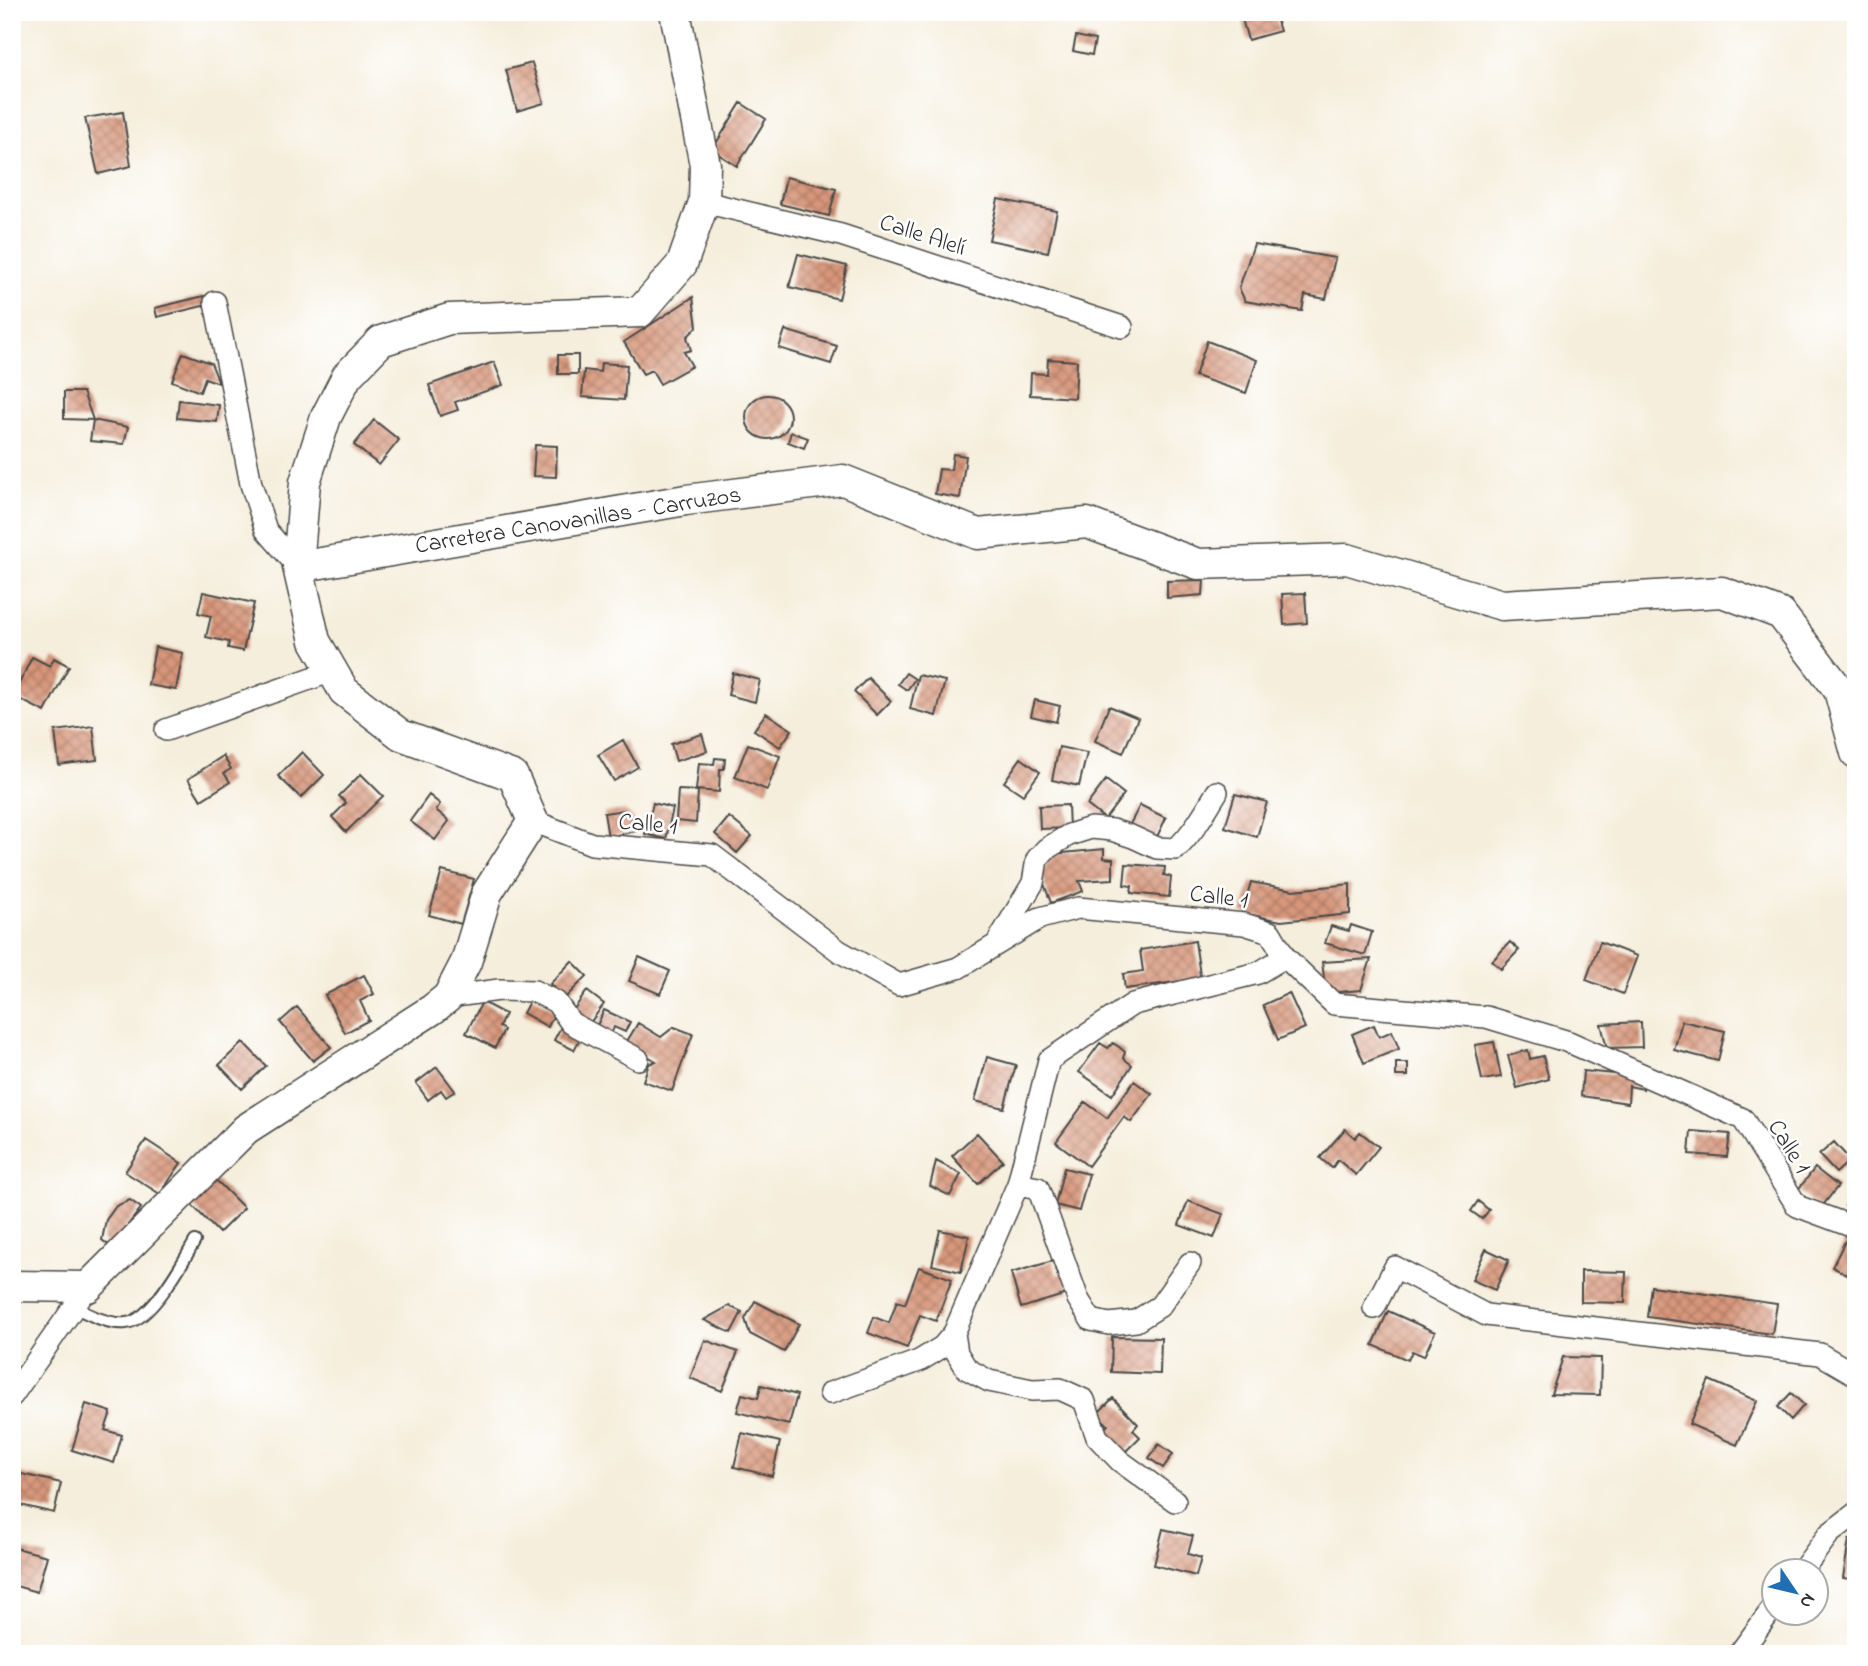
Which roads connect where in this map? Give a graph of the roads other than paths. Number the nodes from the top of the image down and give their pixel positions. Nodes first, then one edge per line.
1 (675, 12) edge
2 (704, 202) junction
3 (215, 302) dead end
4 (1122, 327) dead end
5 (298, 567) junction
6 (332, 671) junction
7 (1847, 686) edge
8 (166, 730) dead end
9 (1856, 753) edge
10 (1217, 792) dead end
11 (533, 821) junction
12 (996, 945) junction
13 (1285, 957) junction
14 (448, 997) junction
15 (638, 1059) dead end
16 (1017, 1184) junction
17 (1856, 1228) edge
18 (195, 1241) dead end
19 (1190, 1262) dead end
20 (12, 1286) edge
21 (81, 1297) junction
22 (1374, 1308) dead end
23 (954, 1333) junction
24 (1856, 1375) edge
25 (830, 1393) dead end
26 (12, 1396) edge
27 (1175, 1501) dead end
28 (1856, 1513) edge
29 (1811, 1558) edge
30 (1759, 1627) edge
31 (1739, 1654) edge

1 - 2 street
2 - 4 street, Calle Alelí
2 - 5 street
3 - 5 street
5 - 6 street
5 - 7 street, Carretera Canovanillas - Carruzos
6 - 8 street
6 - 11 street
7 - 9 street, Carretera Canovanillas - Carruzos
10 - 12 street
11 - 12 street, Calle 1
11 - 14 street
12 - 13 street, Calle 1
13 - 16 street
13 - 17 street, Calle 1
14 - 15 street
14 - 21 street
16 - 19 street
16 - 23 street
18 - 21 lane
20 - 21 street
21 - 26 street
22 - 24 street
23 - 25 street
23 - 27 street
28 - 29 street
30 - 31 street

